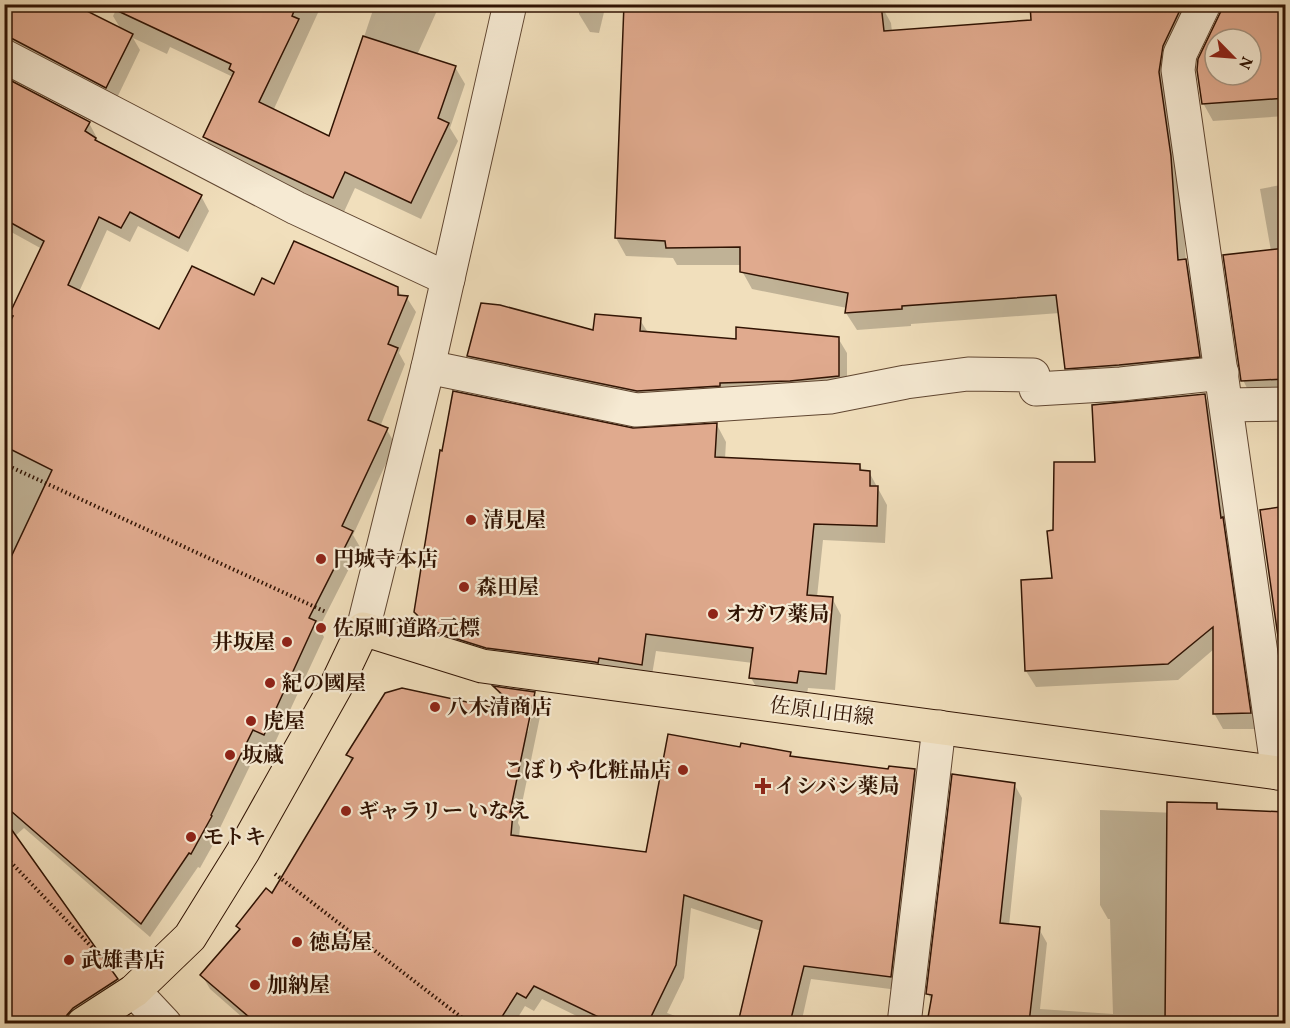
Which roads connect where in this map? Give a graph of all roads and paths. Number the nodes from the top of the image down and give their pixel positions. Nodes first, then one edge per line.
1 (510, 4) edge
2 (1204, 4) edge
3 (4, 56) edge
4 (448, 279) junction
5 (428, 367) junction
6 (1222, 373) junction
7 (1286, 404) edge
8 (1226, 405) junction
9 (4, 464) edge
10 (363, 629) junction
11 (939, 727) junction
12 (1282, 773) edge
13 (244, 850) junction
14 (4, 855) edge
15 (134, 991) junction
16 (83, 1023) edge
17 (165, 1023) edge
18 (470, 1023) edge
19 (904, 1023) edge

1 - 4 street
2 - 6 street
3 - 4 street
4 - 5 street
5 - 6 street
5 - 10 street
6 - 8 street
7 - 8 street
8 - 12 street
9 - 10 path
10 - 11 main road, 佐原山田線
10 - 13 main road
11 - 12 main road, 佐原山田線
11 - 19 street
13 - 15 main road
13 - 18 path
14 - 15 path
15 - 16 main road
15 - 17 street

